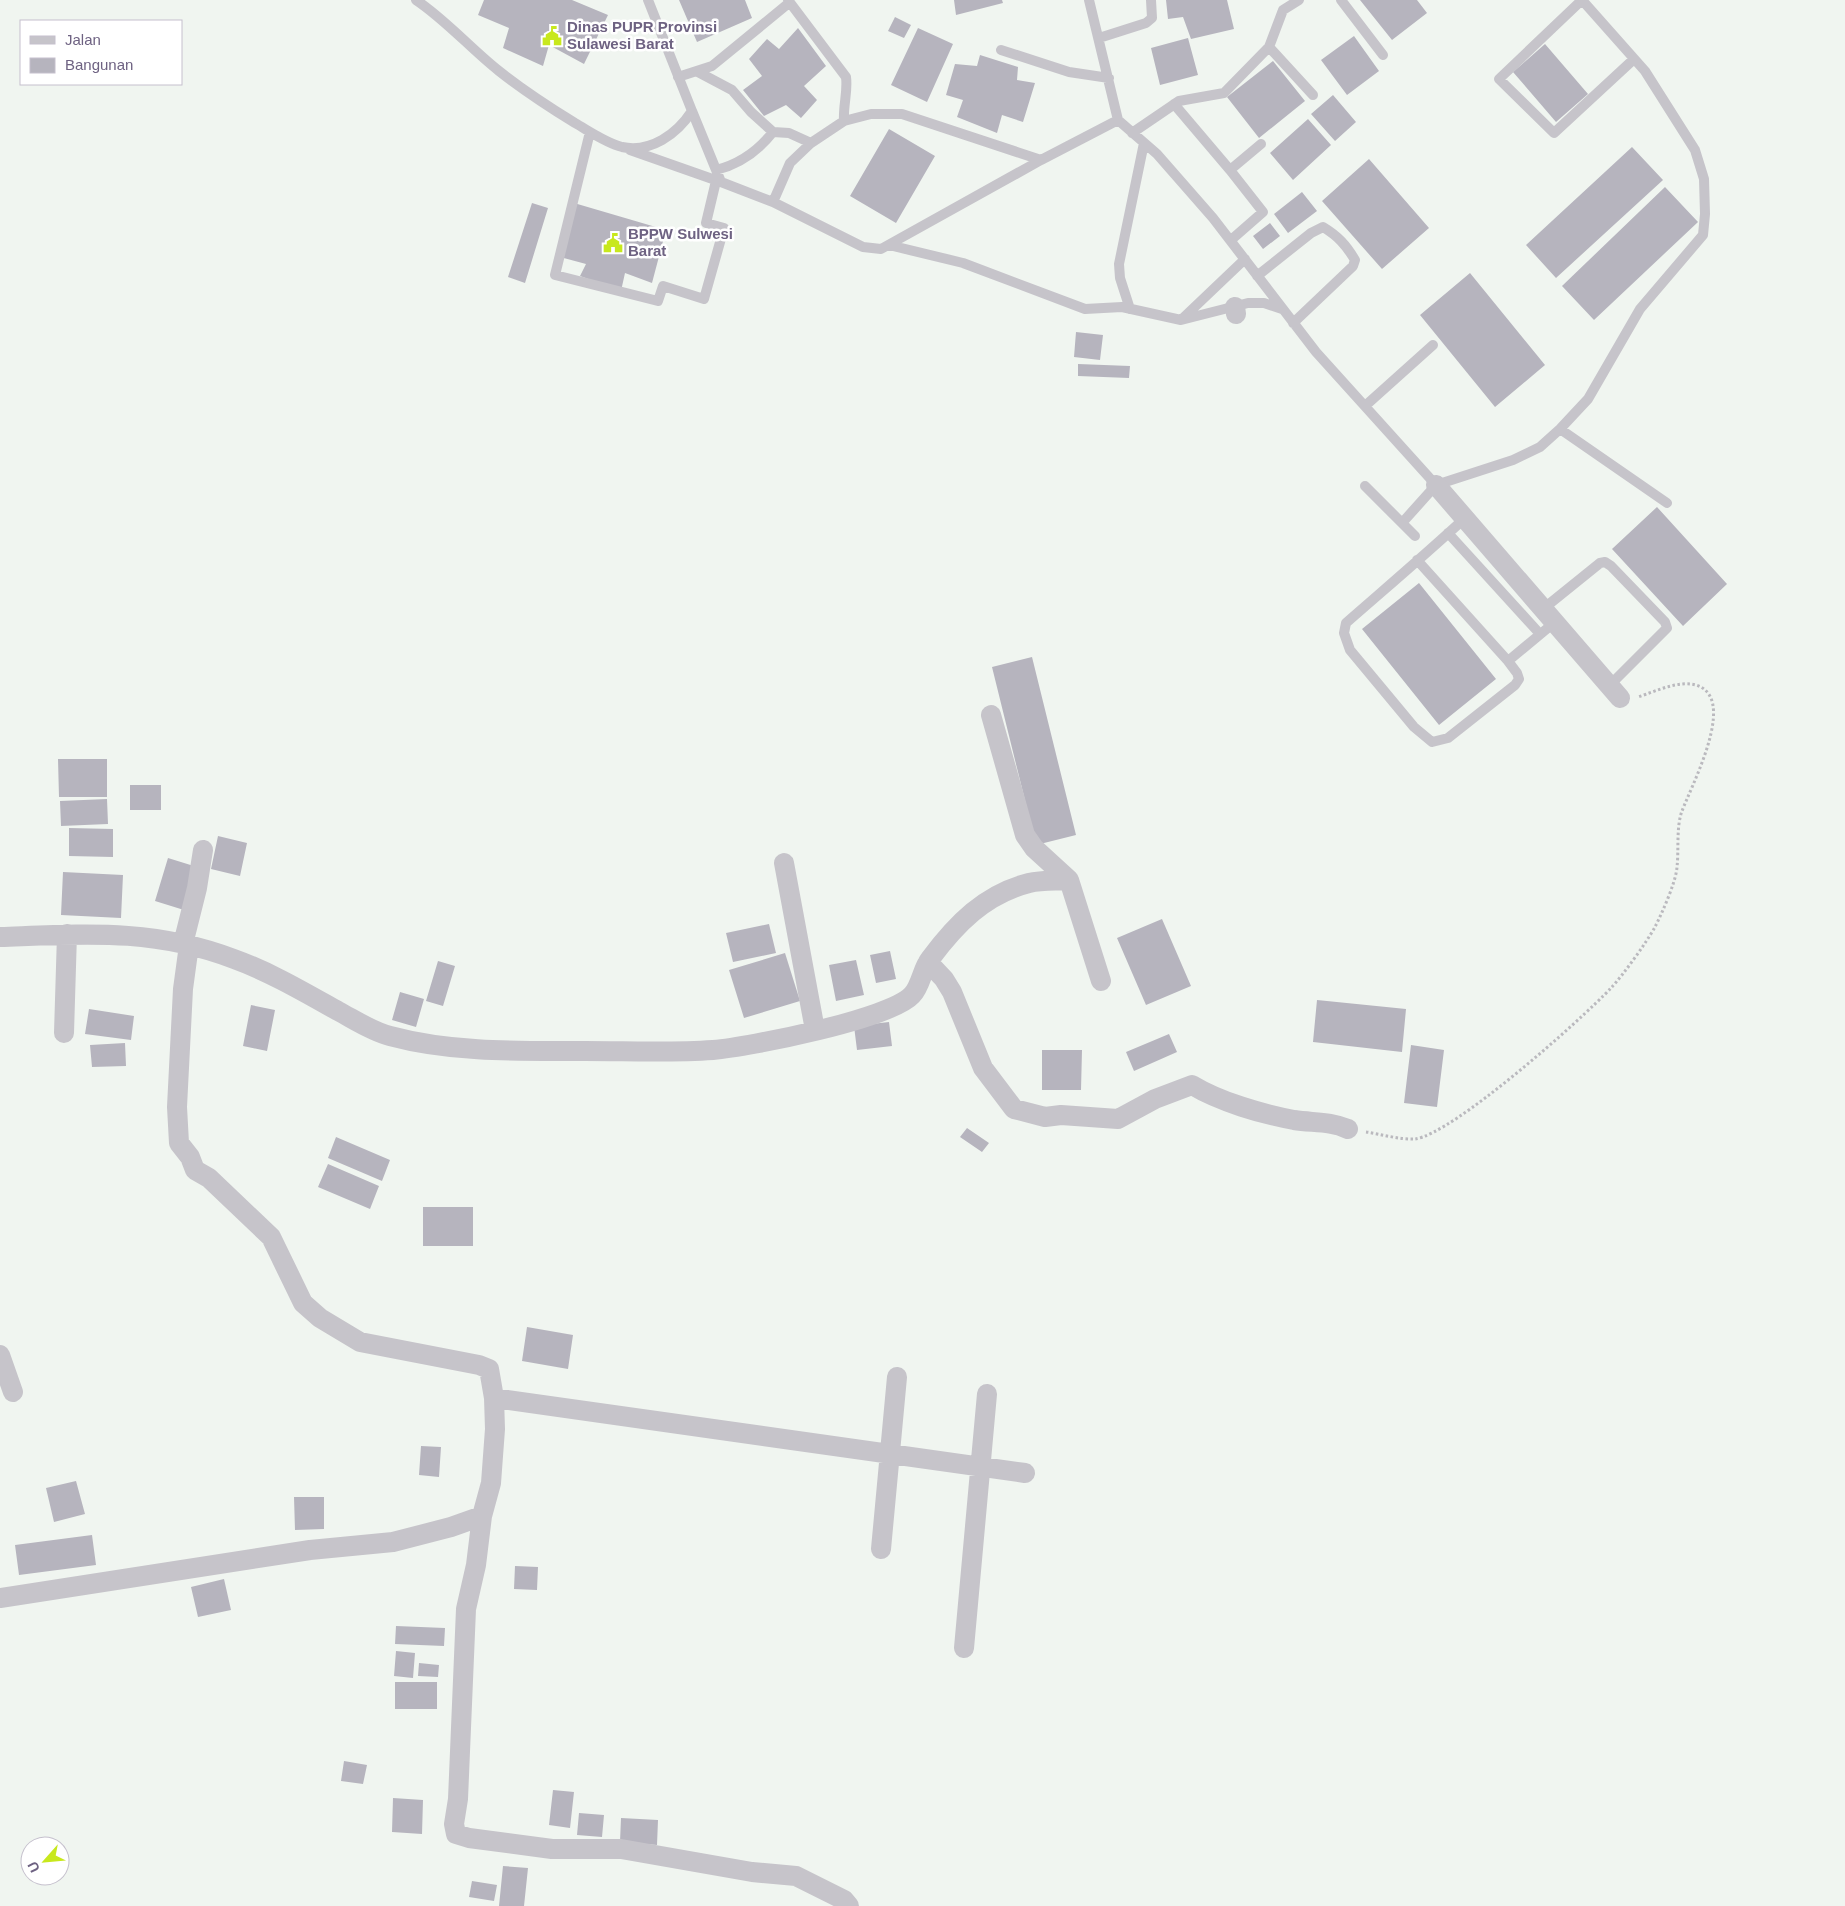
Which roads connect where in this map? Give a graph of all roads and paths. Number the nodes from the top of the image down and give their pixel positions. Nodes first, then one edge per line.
1 (416, 0) edge
2 (648, 0) edge
3 (1090, 0) edge
4 (1151, 0) edge
5 (1299, 0) edge
6 (1341, 0) edge
7 (1582, 0) edge
8 (789, 1) edge
9 (1099, 38) junction
10 (1269, 48) junction
11 (1001, 50) dead end
12 (1383, 55) dead end
13 (1634, 59) junction
14 (698, 72) junction
15 (678, 77) junction
16 (1109, 78) junction
17 (1313, 95) dead end
18 (1174, 104) junction
19 (692, 111) junction
20 (1118, 120) junction
21 (844, 121) junction
22 (590, 132) junction
23 (773, 132) junction
24 (1132, 133) junction
25 (812, 143) junction
26 (1144, 143) junction
27 (1261, 144) dead end
28 (622, 147) junction
29 (1041, 160) junction
30 (1230, 170) junction
31 (718, 178) junction
32 (773, 202) junction
33 (1230, 240) junction
34 (890, 245) junction
35 (1245, 259) junction
36 (1257, 276) junction
37 (1130, 309) junction
38 (1282, 309) junction
39 (1181, 320) junction
40 (1293, 323) junction
41 (1434, 346) dead end
42 (1365, 406) junction
43 (1560, 429) junction
44 (1436, 485) junction
45 (1365, 486) dead end
46 (1667, 502) dead end
47 (1465, 518) junction
48 (1402, 522) junction
49 (1448, 533) junction
50 (1415, 536) dead end
51 (1417, 560) junction
52 (1546, 622) junction
53 (1508, 662) junction
54 (1615, 692) junction
55 (991, 716) dead end
56 (203, 850) dead end
57 (784, 863) dead end
58 (1070, 880) junction
59 (67, 934) junction
60 (0, 937) edge
61 (186, 944) junction
62 (928, 962) junction
63 (1101, 981) dead end
64 (815, 1030) junction
65 (64, 1033) dead end
66 (1348, 1129) joint
67 (0, 1354) edge
68 (897, 1377) dead end
69 (13, 1392) dead end
70 (987, 1394) dead end
71 (494, 1398) junction
72 (889, 1454) junction
73 (980, 1467) junction
74 (1025, 1473) dead end
75 (482, 1516) junction
76 (880, 1549) dead end
77 (0, 1598) edge
78 (964, 1648) dead end
79 (849, 1906) edge

1 - 22 lane
2 - 15 lane
3 - 9 lane
4 - 9 lane
5 - 10 lane
6 - 12 lane
7 - 13 lane
7 - 13 lane
8 - 14 lane
8 - 21 lane
9 - 16 lane
10 - 17 lane
10 - 18 lane
11 - 16 lane
13 - 43 lane
14 - 15 lane
14 - 23 lane
15 - 19 lane
16 - 20 lane
18 - 24 lane
18 - 30 lane
19 - 28 lane
19 - 31 lane
20 - 24 lane
20 - 29 lane
21 - 25 lane
21 - 29 lane
22 - 28 lane
22 - 31 lane
23 - 25 lane
23 - 31 lane
24 - 26 lane
25 - 32 lane
26 - 33 lane
26 - 37 lane
27 - 30 lane
28 - 31 lane
29 - 34 lane
30 - 33 lane
31 - 32 lane
32 - 34 lane
33 - 35 lane
34 - 37 lane
35 - 36 lane
35 - 39 lane
36 - 38 lane
36 - 40 lane
37 - 39 lane
38 - 39 lane
38 - 40 lane
40 - 42 lane
41 - 42 lane
42 - 44 lane
43 - 44 lane
43 - 46 lane
44 - 47 street
44 - 48 lane
45 - 48 lane
47 - 49 lane
47 - 52 street
48 - 50 lane
49 - 51 lane
49 - 52 lane
51 - 53 lane
51 - 53 lane
52 - 53 lane
52 - 54 street
52 - 54 lane
54 - 66 path
55 - 58 street
56 - 61 street
57 - 64 street
58 - 62 street
58 - 63 street
59 - 60 street
59 - 61 street
59 - 65 street
61 - 64 street
61 - 71 street
62 - 64 street
62 - 66 street
67 - 69 street
68 - 72 street
70 - 73 street
71 - 72 street
71 - 75 street
72 - 73 street
72 - 76 street
73 - 74 street
73 - 78 street
75 - 77 street
75 - 79 street

